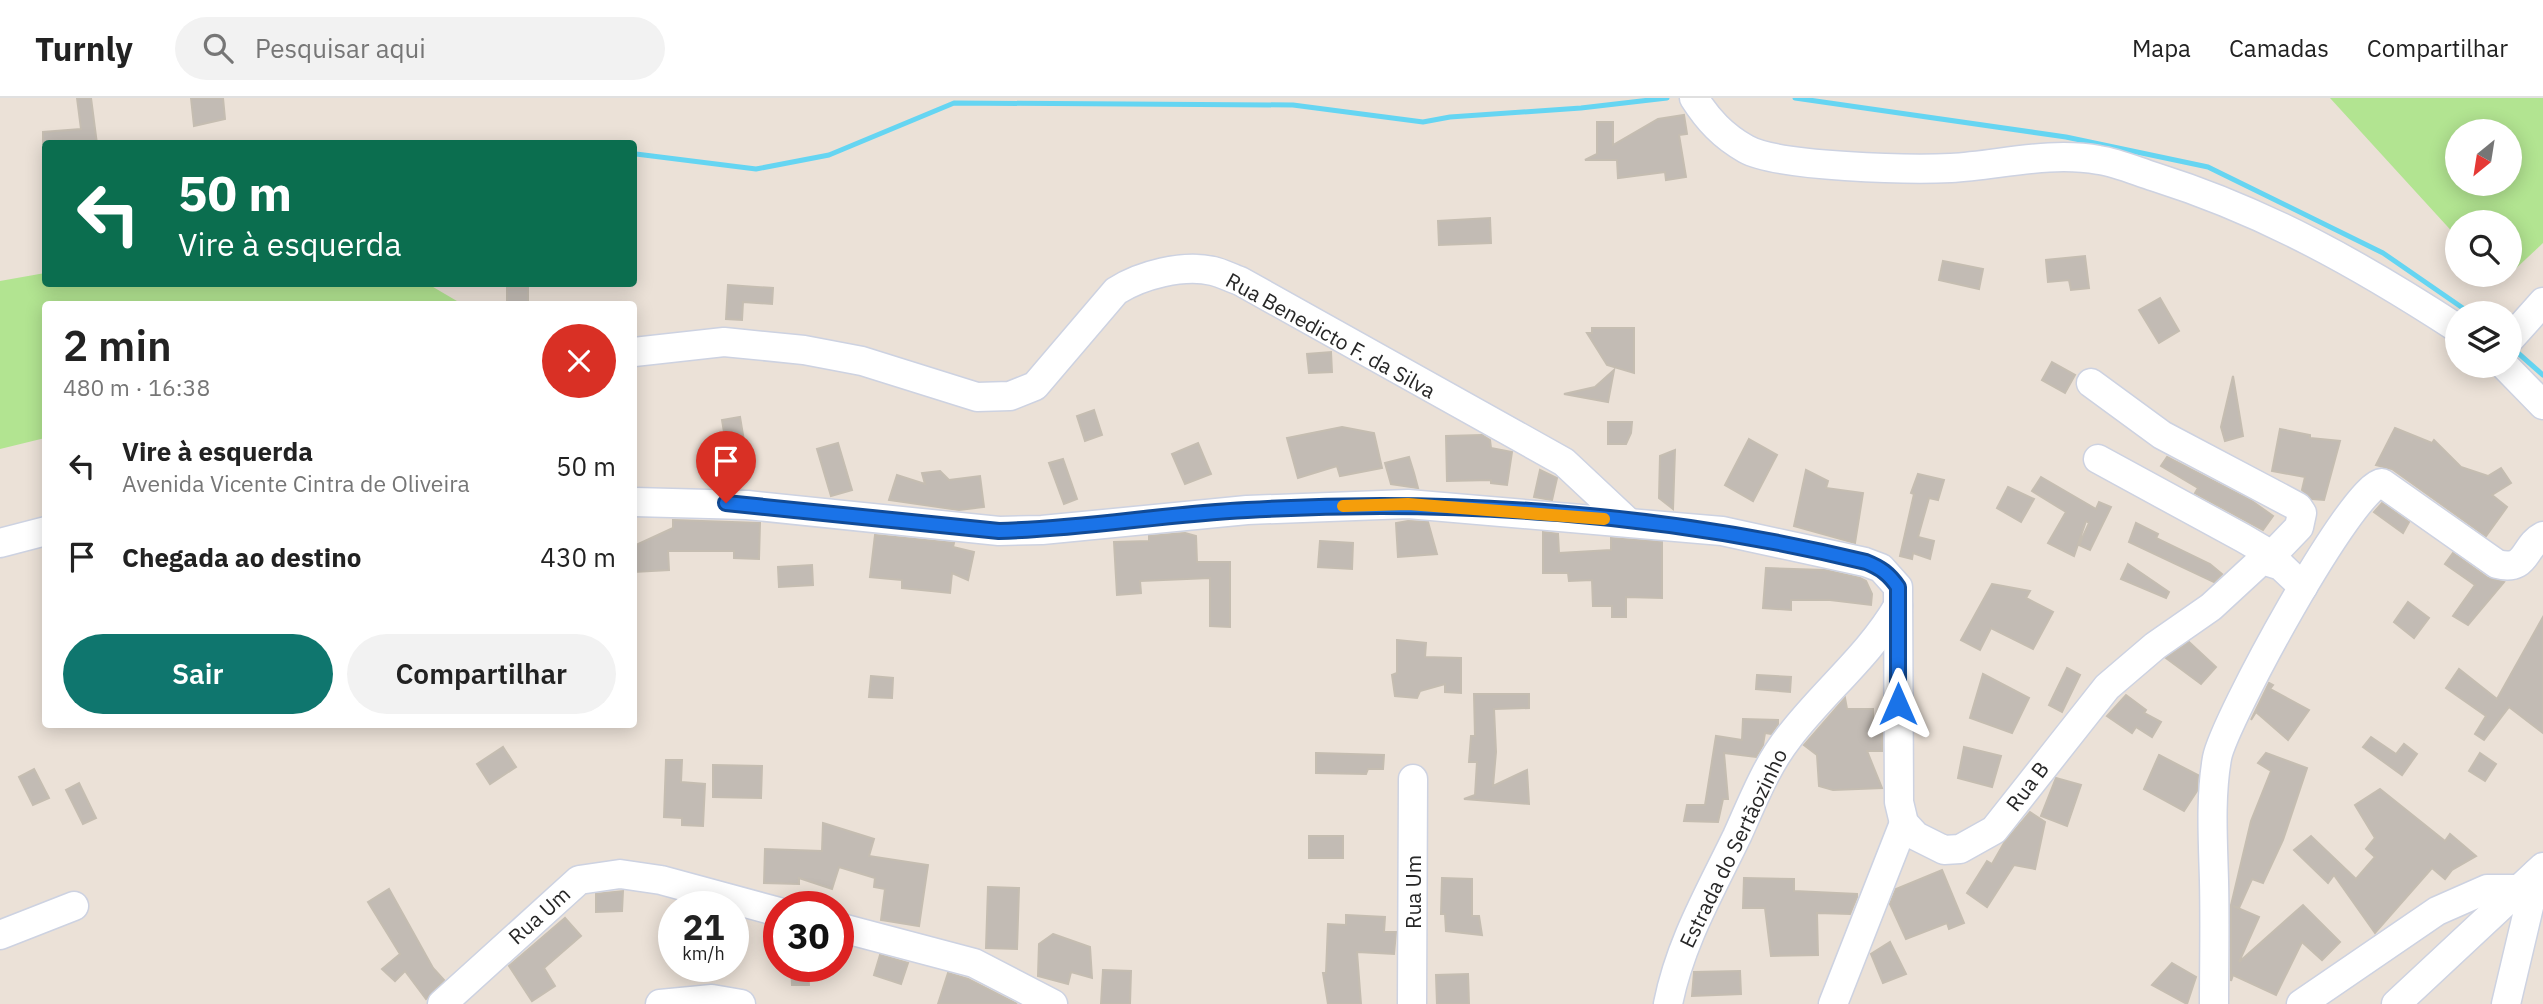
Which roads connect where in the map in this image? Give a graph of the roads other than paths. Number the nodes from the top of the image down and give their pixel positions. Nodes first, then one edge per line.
1 (1694, 98) edge
2 (2543, 302) edge
3 (2445, 321) edge
4 (2522, 326) edge
5 (637, 352) edge
6 (2517, 378) edge
7 (2091, 383) dead end
8 (2543, 405) edge
9 (2098, 459) dead end
10 (637, 502) edge
11 (1628, 521) junction
12 (42, 532) edge
13 (2543, 536) edge
14 (0, 543) edge
15 (2277, 561) junction
16 (2303, 587) junction
17 (1898, 606) junction
18 (1413, 779) dead end
19 (1904, 823) junction
20 (2533, 876) edge
21 (74, 906) dead end
22 (763, 908) edge
23 (854, 931) edge
24 (0, 935) edge
25 (442, 1004) edge
26 (660, 1004) edge
27 (741, 1004) edge
28 (1053, 1004) edge
29 (1412, 1004) edge
30 (1668, 1004) edge
31 (1833, 1004) edge
32 (2214, 1004) edge
33 (2301, 1004) edge
34 (2396, 1004) edge
35 (2506, 1004) edge

1 - 3 street
2 - 4 street
5 - 11 street, Rua Benedicto F. da Silva
6 - 8 street
7 - 15 street
9 - 15 street
10 - 11 street
11 - 17 street
12 - 14 street
13 - 16 street
15 - 16 street
15 - 19 street, Rua B
16 - 32 street
17 - 19 street
17 - 30 street, Estrada do Sertãozinho
18 - 29 street, Rua Um
19 - 31 street
20 - 33 street
20 - 34 street
20 - 35 street
21 - 24 street
22 - 25 street, Rua Um
23 - 28 street
26 - 27 street

